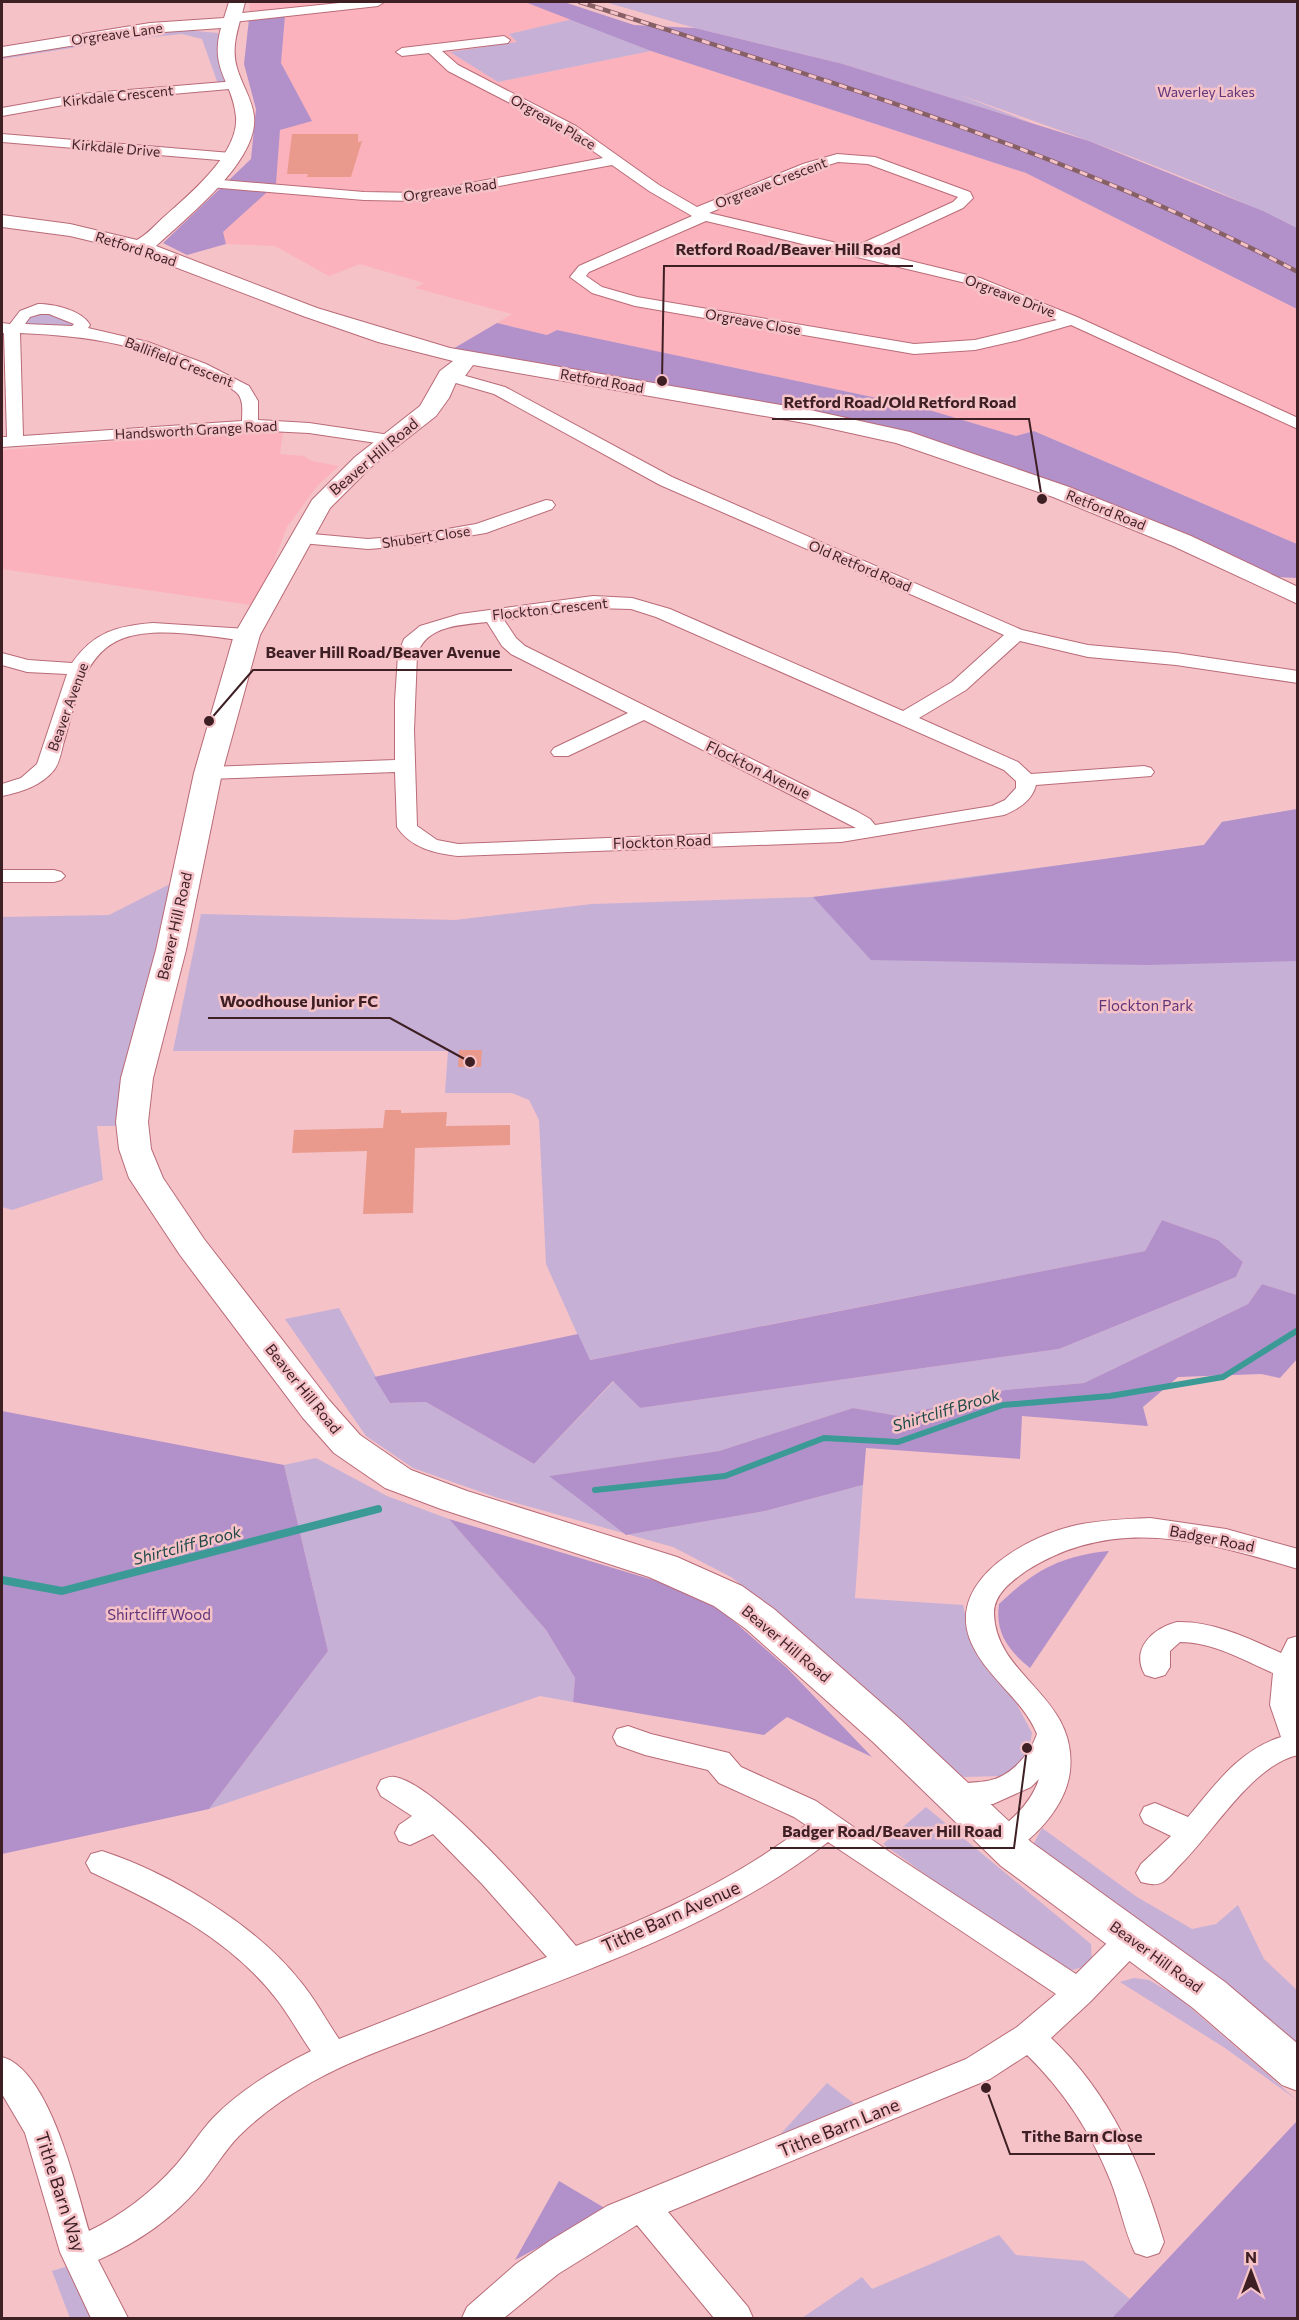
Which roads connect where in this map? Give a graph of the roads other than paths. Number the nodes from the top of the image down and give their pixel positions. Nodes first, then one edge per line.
1 (378, 2) edge
2 (234, 14) edge
3 (504, 40) dead end
4 (432, 49) junction
5 (2, 52) edge
6 (402, 52) dead end
7 (236, 85) junction
8 (2, 112) edge
9 (2, 138) edge
10 (231, 157) junction
11 (615, 160) junction
12 (210, 183) junction
13 (700, 215) junction
14 (2, 221) edge
15 (140, 247) junction
16 (856, 252) junction
17 (1071, 320) junction
18 (8, 328) edge
19 (451, 365) junction
20 (7, 380) edge
21 (1298, 424) edge
22 (250, 425) junction
23 (390, 440) junction
24 (8, 442) edge
25 (546, 505) dead end
26 (301, 538) junction
27 (1296, 595) edge
28 (492, 615) junction
29 (1016, 634) junction
30 (247, 636) junction
31 (2, 659) edge
32 (78, 669) junction
33 (1298, 677) edge
34 (643, 713) junction
35 (905, 718) junction
36 (561, 752) dead end
37 (405, 766) junction
38 (1144, 772) dead end
39 (208, 773) junction
40 (1026, 780) junction
41 (2, 790) edge
42 (869, 832) junction
43 (2, 876) edge
44 (54, 876) dead end
45 (1298, 1559) edge
46 (1293, 1657) edge
47 (1155, 1667) dead end
48 (1052, 1734) junction
49 (628, 1737) dead end
50 (1298, 1743) edge
51 (392, 1788) dead end
52 (957, 1799) junction
53 (1155, 1815) dead end
54 (436, 1817) junction
55 (828, 1825) junction
56 (410, 1833) dead end
57 (1193, 1833) junction
58 (1003, 1842) junction
59 (102, 1863) dead end
60 (1152, 1873) dead end
61 (1131, 1939) junction
62 (569, 1961) junction
63 (1079, 1993) junction
64 (1029, 2037) junction
65 (332, 2056) junction
66 (2, 2071) edge
67 (1298, 2072) edge
68 (643, 2207) junction
69 (1147, 2242) dead end
70 (78, 2252) junction
71 (110, 2319) edge
72 (480, 2319) edge
73 (735, 2319) edge

1 - 2 street, Orgreave Lane
2 - 5 main road, Orgreave Lane
2 - 7 main road
3 - 4 street
4 - 6 street
4 - 11 street, Orgreave Place
7 - 8 street, Kirkdale Crescent
7 - 10 main road
9 - 10 street, Kirkdale Drive
10 - 12 main road
11 - 12 street, Orgreave Road
11 - 13 street, Orgreave Place
12 - 15 main road
13 - 16 street, Orgreave Drive
13 - 16 street, Orgreave Crescent
13 - 17 street, Orgreave Close
14 - 15 main road, Retford Road
15 - 19 main road, Retford Road
16 - 17 street, Orgreave Drive
17 - 21 street, Orgreave Drive
18 - 20 street
18 - 22 street, Ballifield Crescent
19 - 23 main road, Beaver Hill Road
19 - 27 main road, Retford Road
19 - 29 street, Old Retford Road
20 - 24 street
22 - 23 street, Handsworth Grange Road
22 - 24 street, Handsworth Grange Road
23 - 26 main road, Beaver Hill Road
25 - 26 street, Shubert Close
26 - 30 main road, Beaver Hill Road
28 - 34 street, Flockton Avenue
28 - 35 street, Flockton Crescent
28 - 37 street, Flockton Crescent
29 - 33 street, Old Retford Road
29 - 35 street
30 - 32 street, Beaver Avenue
30 - 39 main road, Beaver Hill Road
31 - 32 street
32 - 41 street, Beaver Avenue
34 - 36 street
34 - 42 street, Flockton Avenue
35 - 40 street
37 - 39 street
37 - 42 street, Flockton Road
38 - 40 street
39 - 52 main road, Beaver Hill Road
40 - 42 street, Flockton Road
43 - 44 street
45 - 48 street, Badger Road
46 - 47 street
46 - 50 street
48 - 52 street
48 - 58 street, Badger Road
49 - 55 street
50 - 57 street
51 - 54 street
52 - 58 main road, Beaver Hill Road
53 - 57 street
54 - 56 street
54 - 62 street
55 - 62 street, Tithe Barn Avenue
55 - 63 street
57 - 60 street
58 - 61 main road, Beaver Hill Road
59 - 65 street
61 - 63 street, Tithe Barn Lane
61 - 67 main road, Beaver Hill Road
62 - 65 street, Tithe Barn Avenue
63 - 64 street, Tithe Barn Lane
64 - 68 street, Tithe Barn Lane
64 - 69 street
65 - 70 street, Tithe Barn Avenue
66 - 70 street, Tithe Barn Way
68 - 72 street, Tithe Barn Lane
68 - 73 street
70 - 71 street, Tithe Barn Way

